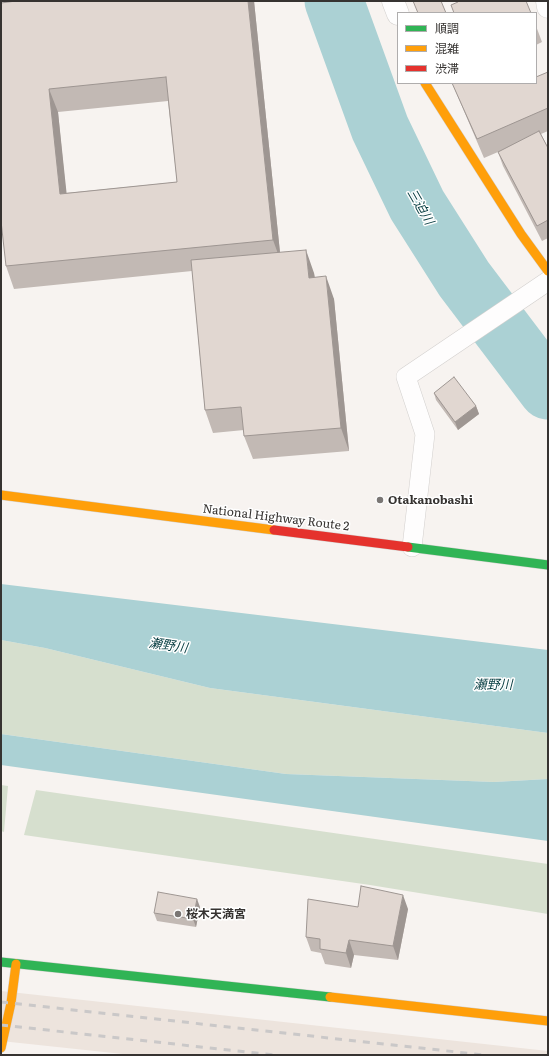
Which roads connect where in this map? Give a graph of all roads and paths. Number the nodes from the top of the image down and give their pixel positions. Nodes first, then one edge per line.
1 (393, 1) edge
2 (547, 1) edge
3 (548, 7) edge
4 (397, 12) edge
5 (426, 84) edge
6 (548, 271) edge
7 (541, 285) edge
8 (1, 495) edge
9 (412, 547) junction
10 (548, 565) edge
11 (1, 962) edge
12 (16, 964) junction
13 (548, 1021) edge
14 (1, 1048) edge

1 - 4 street
2 - 3 street
5 - 6 main road
7 - 9 lane
8 - 9 main road, National Highway Route 2
9 - 10 main road, National Highway Route 2
11 - 12 main road
12 - 13 main road
12 - 14 main road

